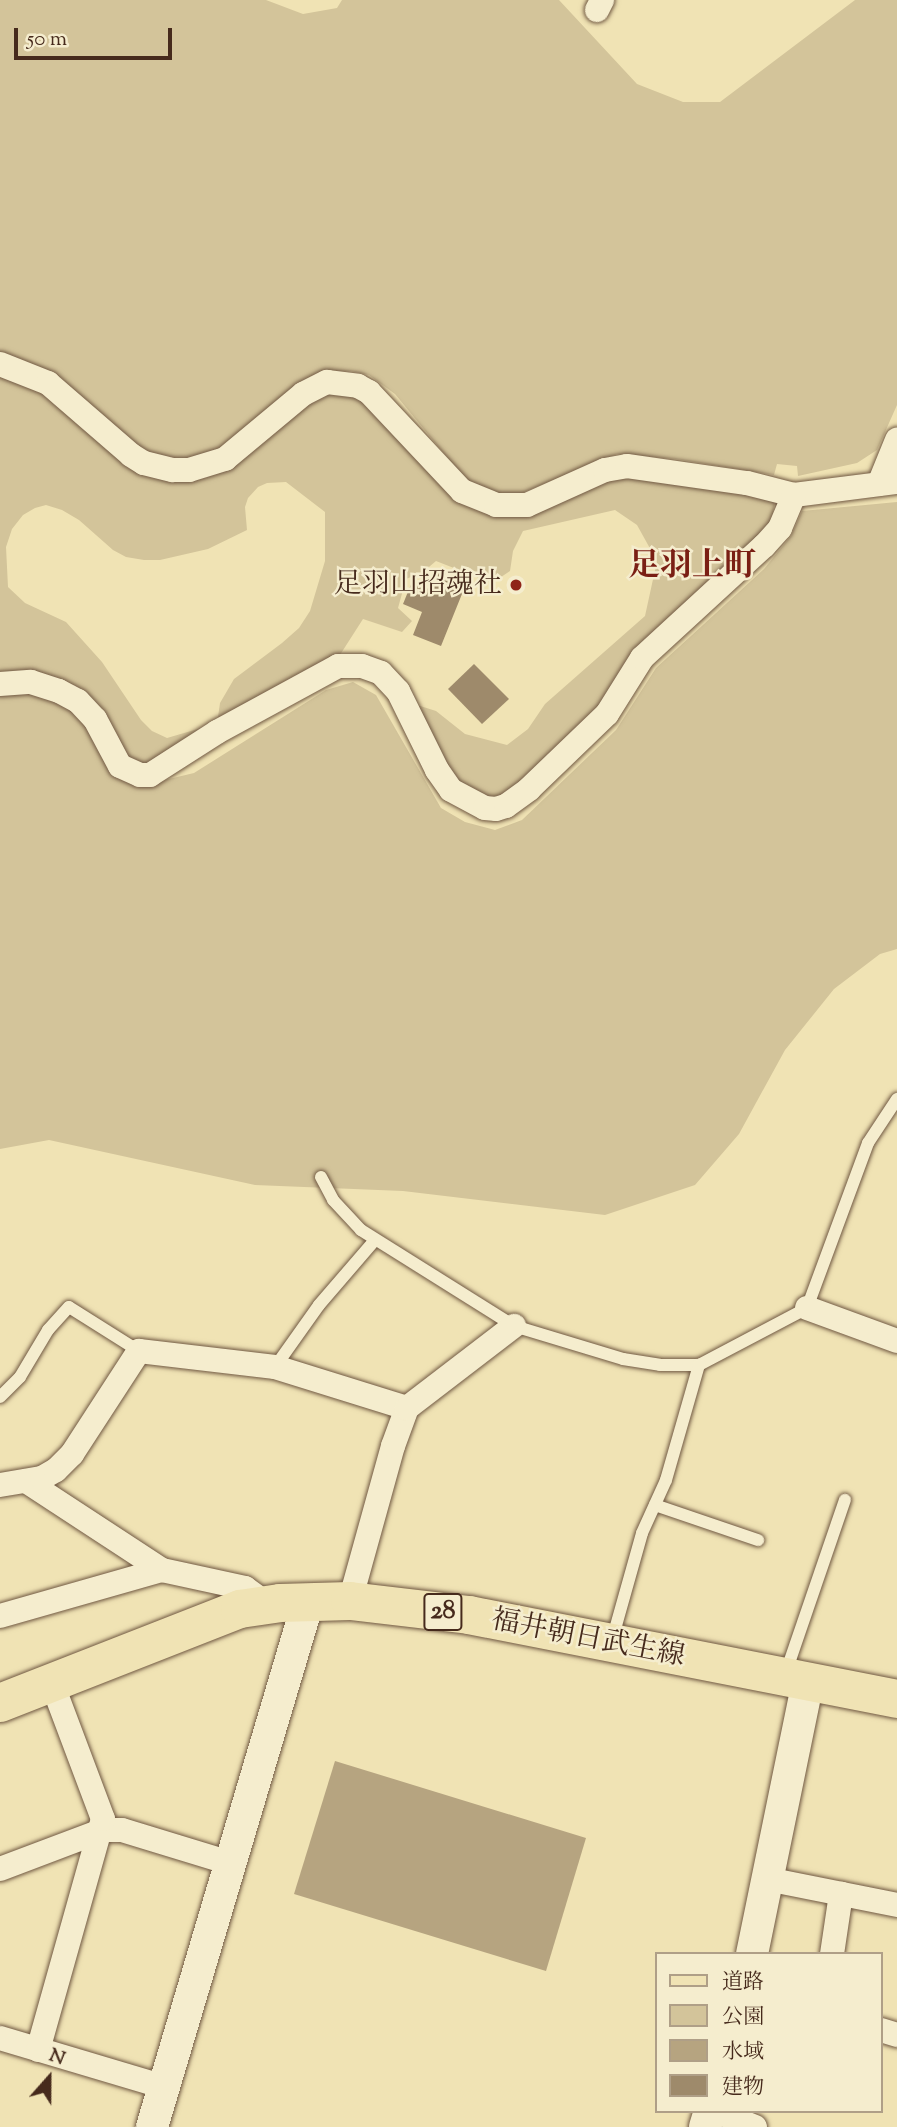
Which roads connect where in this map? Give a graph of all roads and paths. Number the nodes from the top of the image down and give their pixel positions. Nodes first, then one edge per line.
1 (0, 364) edge
2 (897, 440) edge
3 (888, 483) edge
4 (794, 495) junction
5 (0, 684) edge
6 (897, 1098) edge
7 (321, 1177) dead end
8 (375, 1240) junction
9 (807, 1308) junction
10 (514, 1326) junction
11 (897, 1341) edge
12 (139, 1351) junction
13 (699, 1365) junction
14 (275, 1367) junction
15 (0, 1397) edge
16 (407, 1408) junction
17 (26, 1481) junction
18 (0, 1485) edge
19 (845, 1500) dead end
20 (655, 1505) junction
21 (758, 1540) dead end
22 (162, 1570) junction
23 (350, 1601) junction
24 (309, 1602) junction
25 (268, 1605) junction
26 (0, 1616) edge
27 (611, 1643) junction
28 (796, 1680) junction
29 (52, 1683) junction
30 (897, 1699) edge
31 (0, 1703) edge
32 (103, 1830) junction
33 (230, 1863) junction
34 (0, 1869) edge
35 (767, 1879) junction
36 (841, 1894) junction
37 (897, 1905) edge
38 (752, 1952) edge
39 (832, 1952) edge
40 (0, 2038) edge
41 (37, 2050) junction
42 (163, 2088) junction
43 (718, 2113) edge
44 (152, 2127) edge
45 (755, 2127) edge

1 - 4 street
2 - 3 street
3 - 4 street
4 - 5 street
6 - 9 lane
7 - 8 lane
8 - 10 lane
8 - 14 lane
9 - 11 street
9 - 13 lane
10 - 13 lane
10 - 16 street
12 - 14 street
12 - 15 lane
12 - 17 street
13 - 20 lane
14 - 16 street
16 - 23 street
17 - 18 street
17 - 22 street
19 - 28 lane
20 - 21 lane
20 - 27 lane
22 - 25 street
22 - 26 street
23 - 24 main road, 福井朝日武生線 / 28
23 - 27 main road, 福井朝日武生線 / 28
24 - 25 main road, 福井朝日武生線 / 28
24 - 33 street
25 - 29 main road, 福井朝日武生線 / 28
27 - 28 main road, 福井朝日武生線 / 28
28 - 30 main road, 福井朝日武生線 / 28
28 - 35 street
29 - 31 main road, 福井朝日武生線 / 28
29 - 32 street
32 - 33 street
32 - 34 street
32 - 41 street
33 - 42 street
35 - 36 street
35 - 38 street
36 - 37 street
36 - 39 street
40 - 41 street
41 - 42 street
42 - 44 street
43 - 45 street

